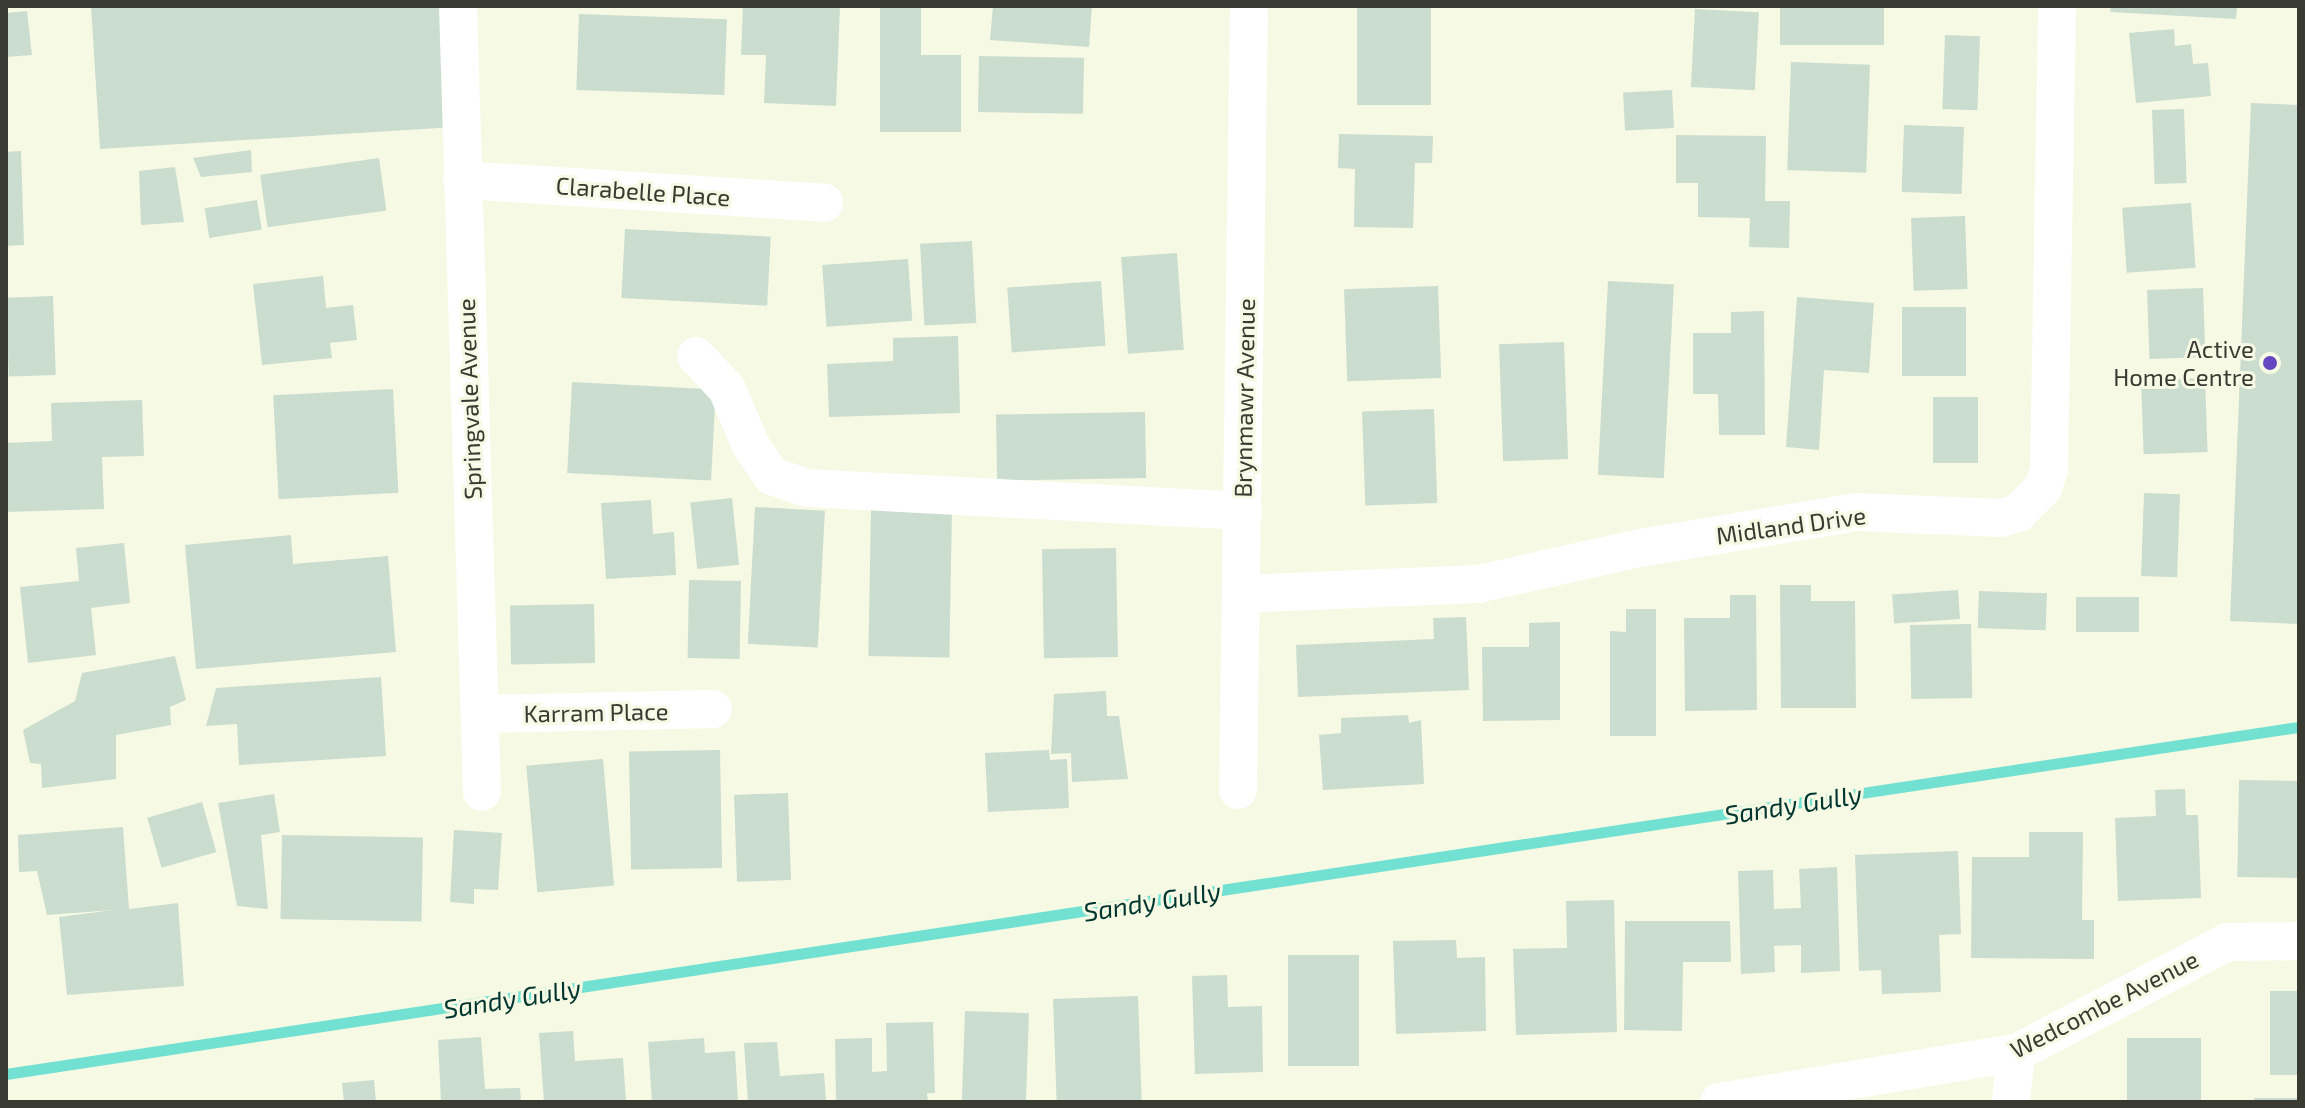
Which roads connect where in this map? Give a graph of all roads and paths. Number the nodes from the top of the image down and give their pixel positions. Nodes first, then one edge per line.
1 (458, 6) edge
2 (1249, 6) edge
3 (2057, 6) edge
4 (462, 180) junction
5 (824, 203) dead end
6 (696, 356) dead end
7 (1243, 511) junction
8 (1241, 594) junction
9 (713, 709) dead end
10 (480, 714) junction
11 (1238, 790) dead end
12 (482, 792) dead end
13 (2299, 941) edge
14 (2016, 1053) junction
15 (1719, 1102) edge
16 (2011, 1102) edge

1 - 4 street, Springvale Avenue
2 - 7 street, Brynmawr Avenue
3 - 8 street, Midland Drive
4 - 5 street, Clarabelle Place
4 - 10 street, Springvale Avenue
6 - 7 street
7 - 8 street, Brynmawr Avenue
8 - 11 street, Brynmawr Avenue
9 - 10 street, Karram Place
10 - 12 street, Springvale Avenue
13 - 14 street, Wedcombe Avenue
14 - 15 street, Wedcombe Avenue
14 - 16 street

